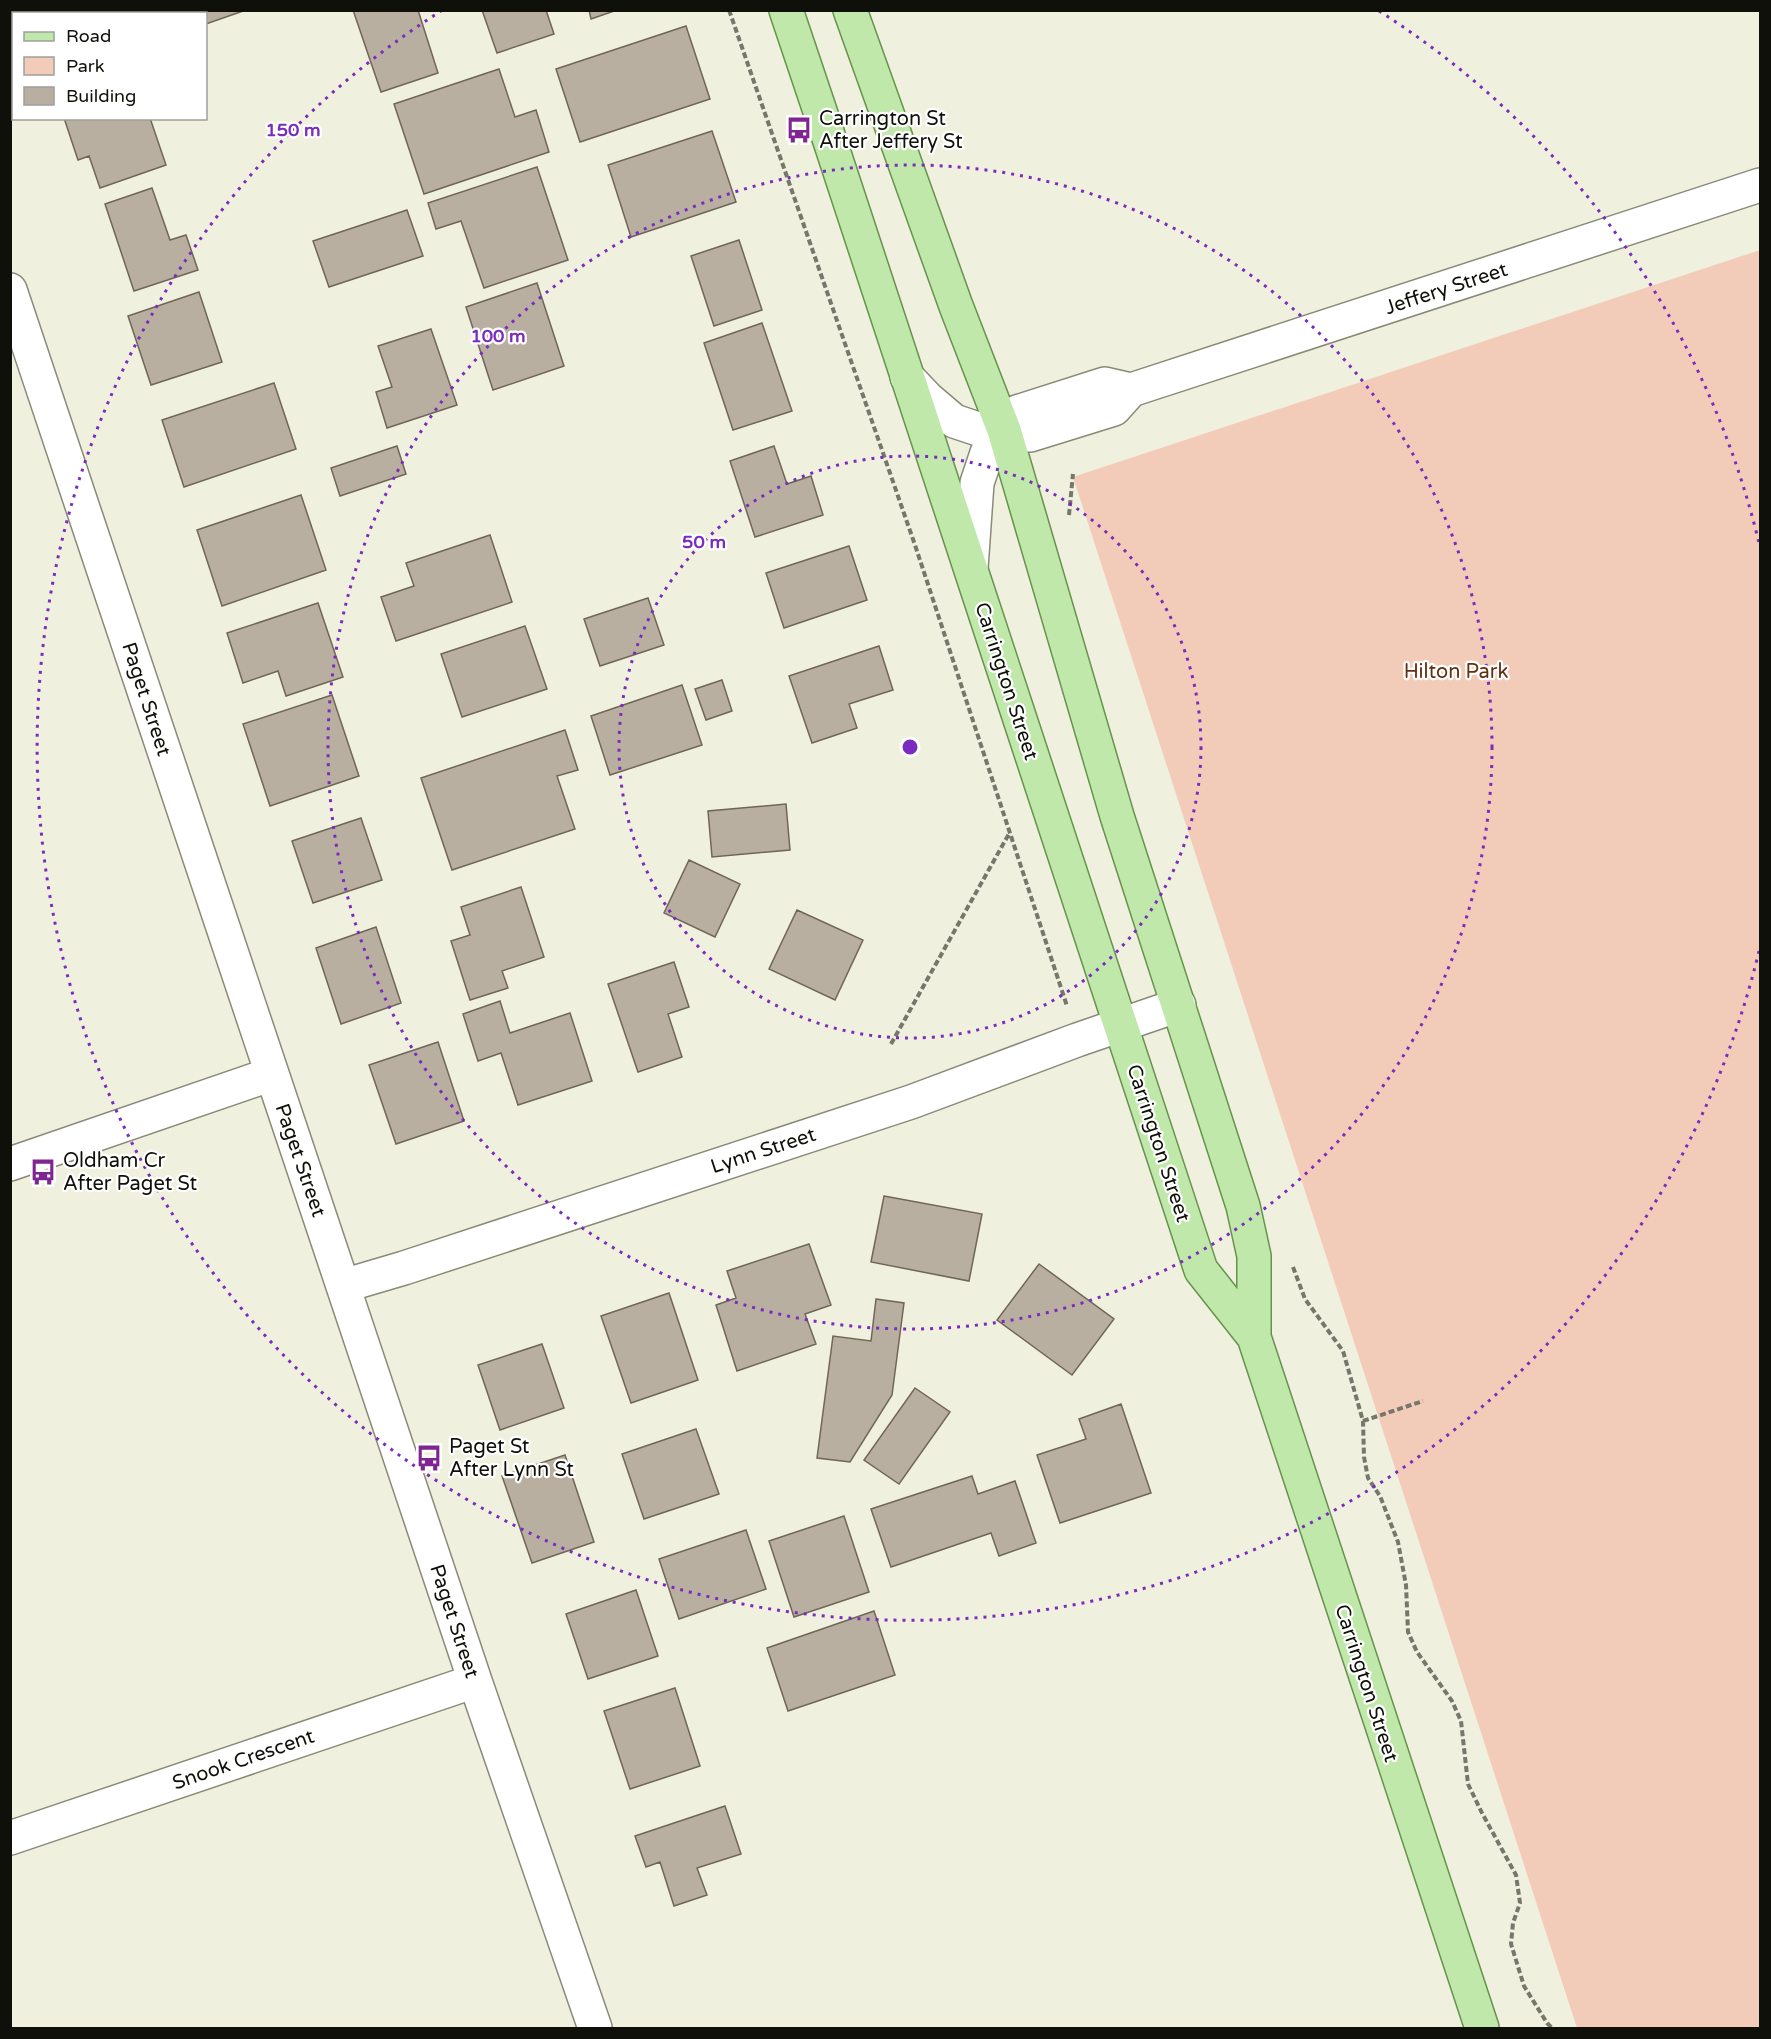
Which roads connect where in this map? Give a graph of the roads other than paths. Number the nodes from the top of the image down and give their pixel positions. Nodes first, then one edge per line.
1 (786, 10) edge
2 (850, 10) edge
3 (1761, 185) edge
4 (10, 290) edge
5 (907, 377) junction
6 (1004, 430) junction
7 (971, 573) junction
8 (1179, 1005) junction
9 (1120, 1025) junction
10 (272, 1074) junction
11 (10, 1164) edge
12 (343, 1286) junction
13 (1254, 1337) junction
14 (475, 1681) junction
15 (10, 1838) edge
16 (595, 2028) edge
17 (1482, 2028) edge

1 - 5 main road, Carrington Street
2 - 6 main road, Carrington Street
3 - 6 street, Jeffery Street
4 - 10 street, Paget Street
5 - 6 street, Jeffery Street
5 - 7 main road, Carrington Street
6 - 7 street
6 - 8 main road, Carrington Street
7 - 9 main road, Carrington Street
8 - 9 street, Lynn Street
8 - 13 main road, Carrington Street
9 - 12 street, Lynn Street
9 - 13 main road, Carrington Street
10 - 11 street
10 - 12 street, Paget Street
12 - 14 street, Paget Street
13 - 17 main road, Carrington Street
14 - 15 street, Snook Crescent
14 - 16 street, Paget Street

